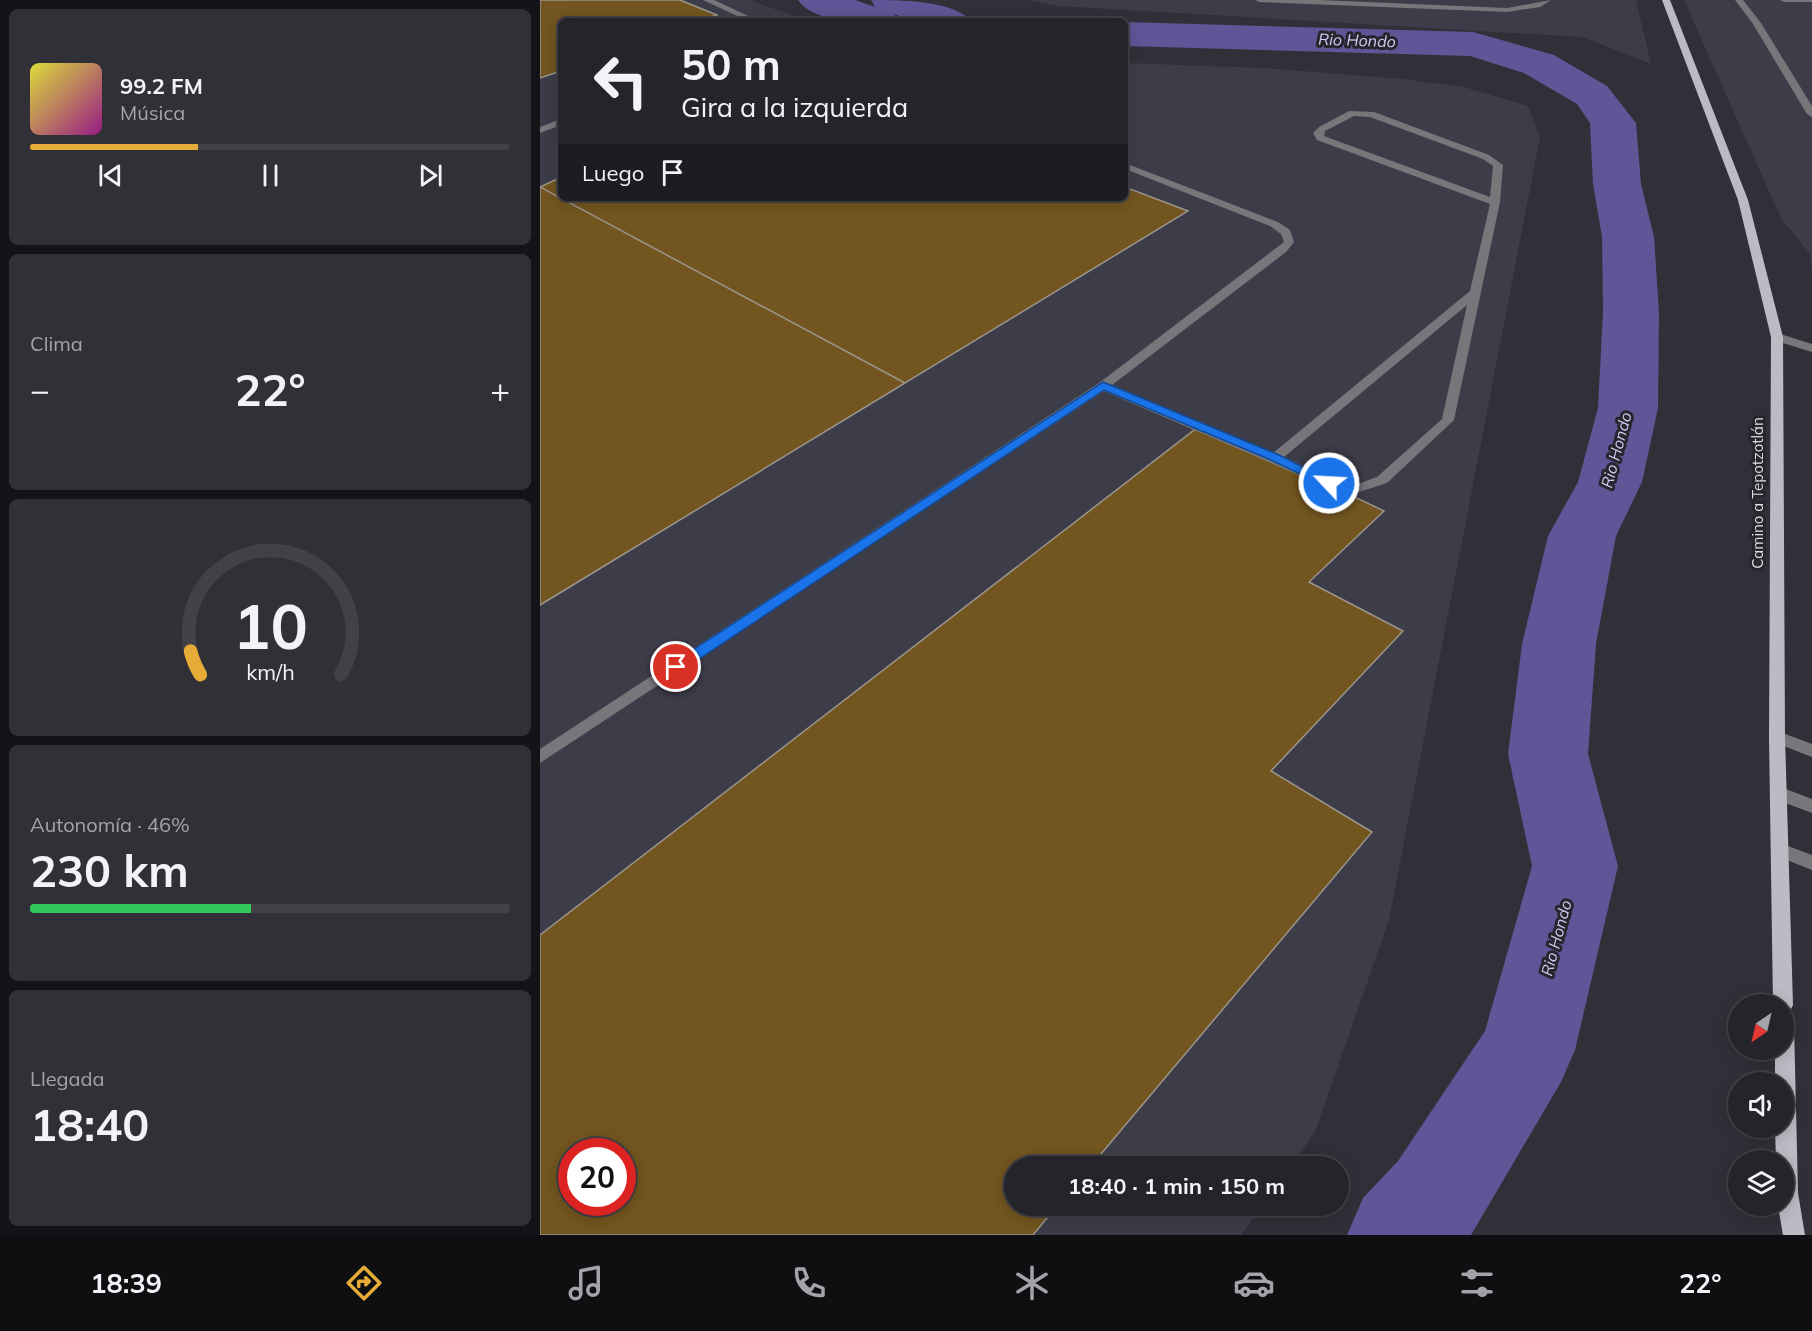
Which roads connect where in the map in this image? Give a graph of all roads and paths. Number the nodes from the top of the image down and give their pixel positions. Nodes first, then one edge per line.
1 (706, 0) edge
2 (1259, 0) edge
3 (1547, 0) edge
4 (1666, 0) edge
5 (1739, 0) edge
6 (1784, 0) edge
7 (1812, 0) edge
8 (748, 18) edge
9 (1812, 114) edge
10 (558, 123) edge
11 (540, 130) edge
12 (1128, 167) edge
13 (1495, 202) junction
14 (1475, 292) junction
15 (1777, 337) junction
16 (1812, 348) edge
17 (1103, 386) junction
18 (1275, 458) junction
19 (1777, 737) junction
20 (1812, 751) edge
21 (540, 757) edge
22 (1778, 793) junction
23 (1812, 806) edge
24 (1780, 850) junction
25 (1812, 863) edge
26 (1783, 994) edge
27 (1785, 1060) edge
28 (1794, 1235) edge

1 - 8 lane
2 - 3 lane
4 - 15 main road, Camino a Tepotzotlán
5 - 9 lane
6 - 7 lane
10 - 11 lane
12 - 17 lane
13 - 13 lane
13 - 14 lane
14 - 18 lane
14 - 18 lane
15 - 16 lane
15 - 19 main road, Camino a Tepotzotlán
17 - 18 lane
17 - 21 lane
19 - 20 lane
19 - 22 main road, Camino a Tepotzotlán
22 - 23 lane
22 - 24 main road, Camino a Tepotzotlán
24 - 25 lane
24 - 26 main road, Camino a Tepotzotlán
27 - 28 main road

